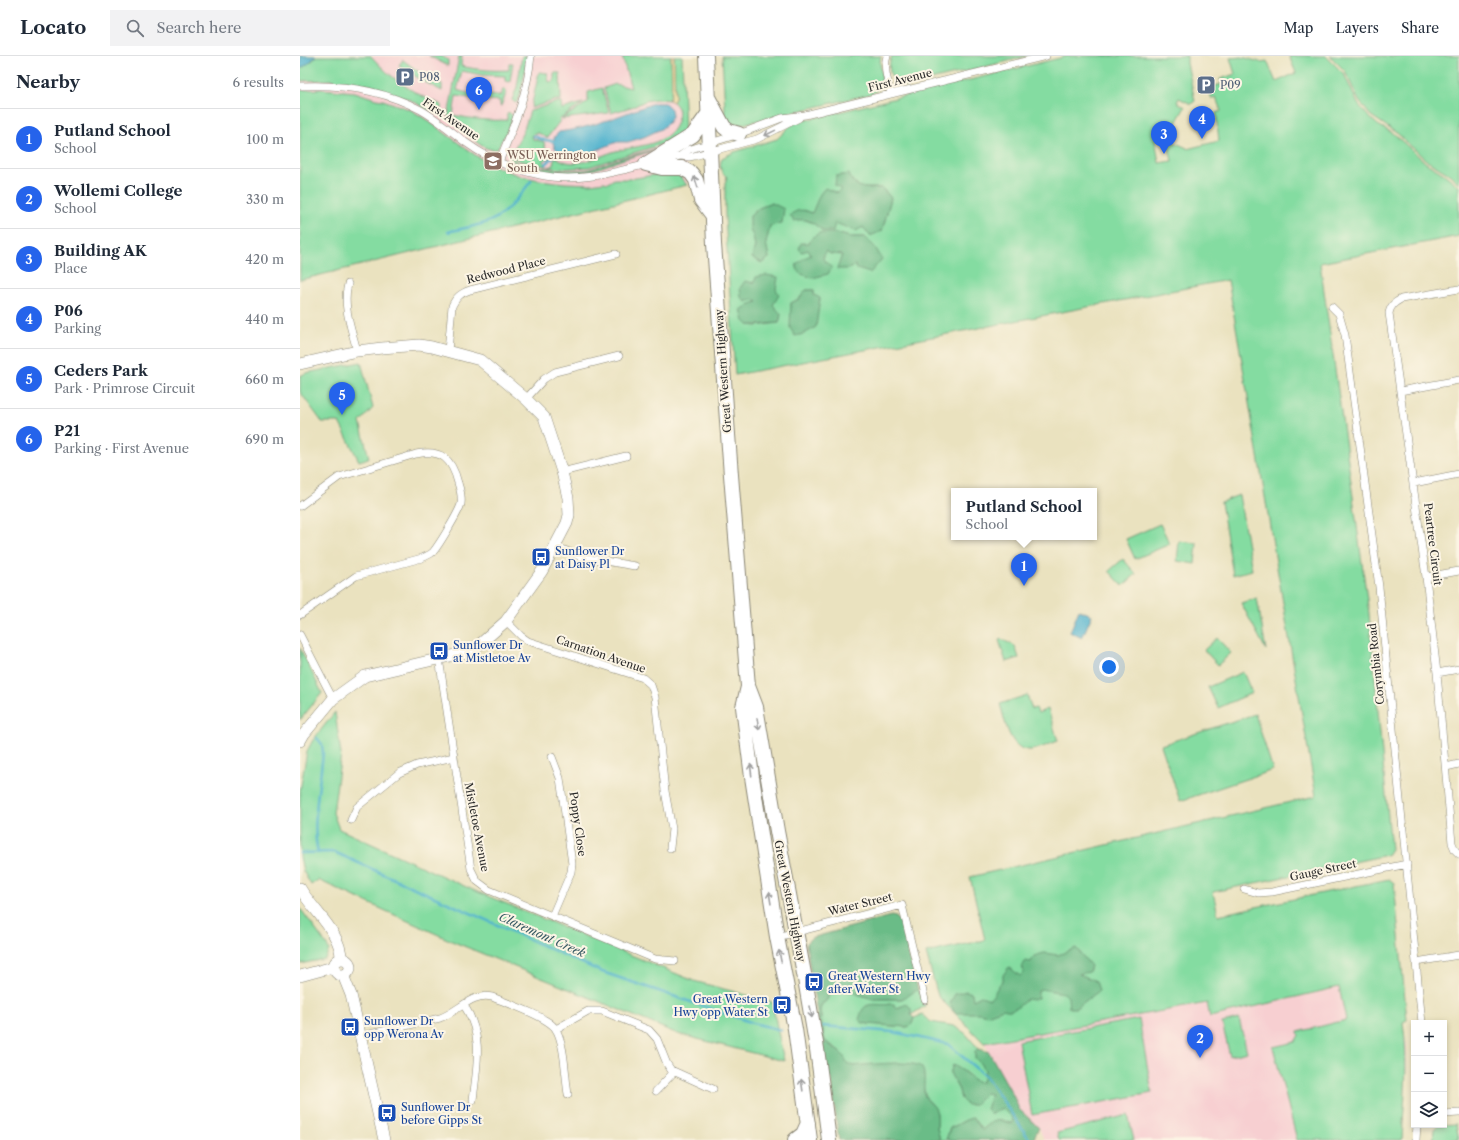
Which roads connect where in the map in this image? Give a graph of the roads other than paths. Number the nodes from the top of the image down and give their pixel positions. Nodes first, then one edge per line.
1 (531, 56) edge
2 (706, 56) edge
3 (887, 56) edge
4 (1046, 56) edge
5 (300, 86) edge
6 (891, 94) junction
7 (707, 97) junction
8 (708, 114) junction
9 (805, 115) junction
10 (739, 134) junction
11 (709, 148) junction
12 (499, 162) junction
13 (646, 164) junction
14 (713, 216) junction
15 (616, 254) dead end
16 (348, 284) dead end
17 (1459, 289) edge
18 (1332, 306) dead end
19 (357, 351) junction
20 (448, 351) junction
21 (619, 356) dead end
22 (300, 364) edge
23 (1459, 380) edge
24 (1400, 392) junction
25 (526, 399) junction
26 (626, 456) dead end
27 (562, 472) junction
28 (1459, 474) edge
29 (1414, 483) junction
30 (300, 506) edge
31 (555, 546) junction
32 (635, 566) dead end
33 (1459, 571) edge
34 (1426, 577) junction
35 (300, 615) edge
36 (506, 621) junction
37 (300, 635) edge
38 (439, 658) junction
39 (1459, 669) edge
40 (1437, 673) junction
41 (748, 686) junction
42 (333, 699) junction
43 (300, 741) edge
44 (454, 757) junction
45 (552, 757) dead end
46 (1459, 764) edge
47 (1446, 767) junction
48 (351, 820) dead end
49 (670, 848) dead end
50 (1459, 854) edge
51 (1407, 864) junction
52 (300, 888) edge
53 (1244, 889) dead end
54 (552, 916) junction
55 (797, 932) junction
56 (776, 937) junction
57 (1459, 955) edge
58 (675, 961) dead end
59 (1416, 962) junction
60 (337, 963) junction
61 (300, 976) edge
62 (925, 1000) dead end
63 (464, 1004) junction
64 (1422, 1020) edge
65 (556, 1029) junction
66 (361, 1036) junction
67 (674, 1072) junction
68 (713, 1089) dead end
69 (656, 1091) dead end
70 (568, 1094) dead end
71 (473, 1100) dead end
72 (1459, 1113) edge
73 (1447, 1114) edge
74 (808, 1123) junction
75 (1417, 1128) edge
76 (384, 1140) edge
77 (795, 1140) edge
78 (810, 1140) edge
79 (830, 1140) edge
80 (1416, 1140) edge

1 - 12 street
2 - 7 highway, Great Western Highway
3 - 6 street
4 - 6 street, First Avenue
5 - 12 street, First Avenue
6 - 9 street, First Avenue
7 - 8 highway, Great Western Highway
7 - 10 highway
8 - 11 highway, Great Western Highway
8 - 13 highway
9 - 10 street, First Avenue
9 -> 11 street, First Avenue
10 - 11 street, First Avenue
11 - 13 street, First Avenue
11 - 14 highway, Great Western Highway
12 - 13 street, First Avenue
14 -> 13 highway
14 - 41 highway, Great Western Highway
15 - 20 street, Redwood Place
16 - 19 street
17 - 24 street, Peartree Circuit
18 - 51 street, Corymbia Road
19 - 20 street
19 - 22 street
20 - 25 street
21 - 25 street
23 - 24 street
24 - 29 street, Peartree Circuit
25 - 27 street
26 - 27 street
27 - 31 street
28 - 29 street
29 - 34 street, Peartree Circuit
30 - 35 street
31 - 32 street
31 - 36 street
33 - 34 street
34 - 40 street, Peartree Circuit
36 - 38 street
36 - 49 street, Carnation Avenue
37 - 42 street
38 - 42 street
38 - 44 street, Mistletoe Avenue
39 - 40 street
40 - 47 street, Peartree Circuit
41 -> 55 highway, Great Western Highway
56 -> 41 highway, Great Western Highway
42 - 43 street
44 - 48 street
44 - 54 street, Mistletoe Avenue
45 - 54 street, Poppy Close
46 - 47 street
47 - 50 street, Peartree Circuit
51 - 53 street, Gauge Street
51 - 59 street, Corymbia Road
52 - 60 street
54 - 58 street, Mistletoe Avenue
55 - 56 street, Water Street
55 - 62 street, Water Street
55 -> 79 highway, Great Western Highway
74 -> 56 highway, Great Western Highway
57 - 59 street
59 - 64 street, Corymbia Road
60 - 61 street
60 - 66 street
63 - 65 street
63 - 66 street
63 - 71 street
65 - 67 street
65 - 70 street
66 - 76 street
67 - 68 street
67 - 69 street
72 - 73 street
74 - 77 highway
74 - 78 highway, Great Western Highway
75 - 80 street

